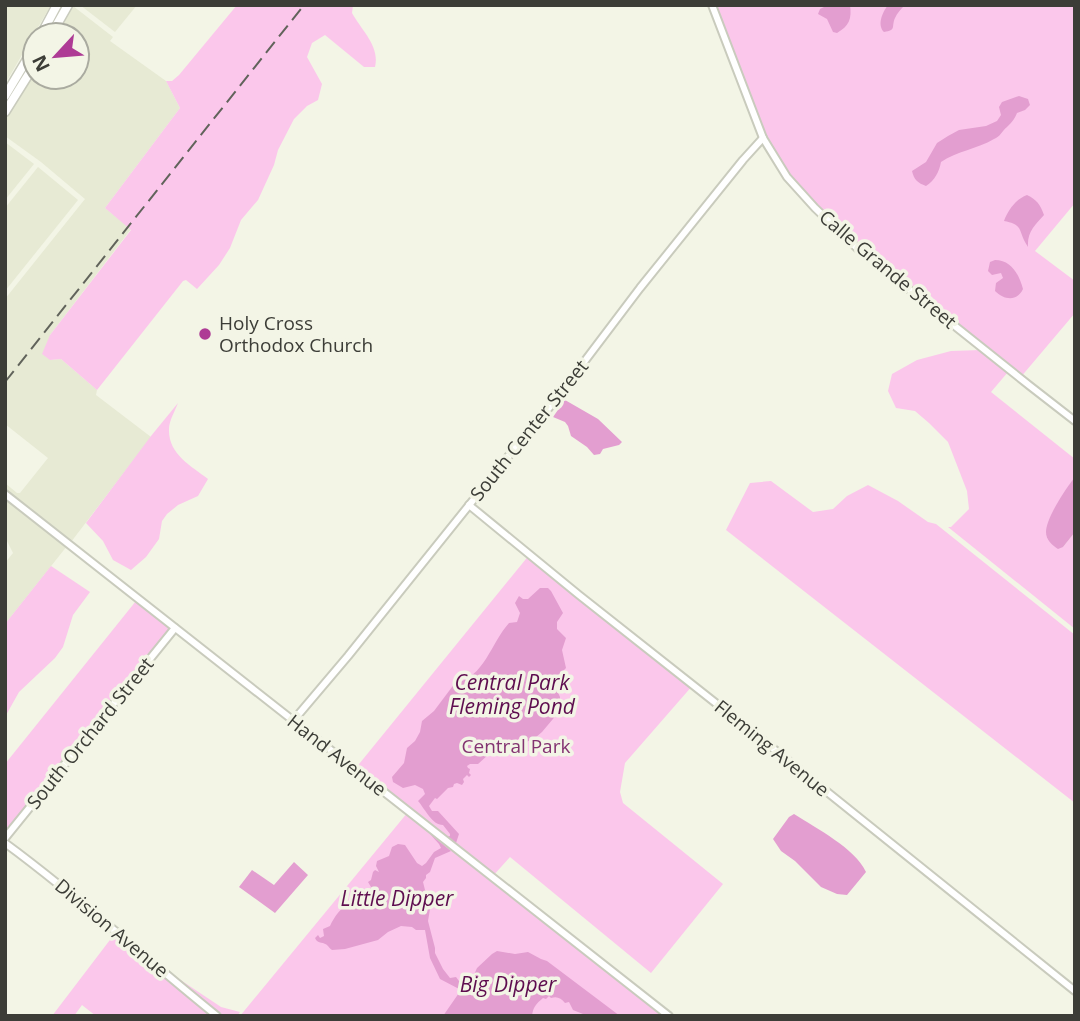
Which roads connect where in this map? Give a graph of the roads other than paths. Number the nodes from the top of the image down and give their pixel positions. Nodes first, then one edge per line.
1 (712, 5) edge
2 (63, 7) edge
3 (52, 21) edge
4 (21, 69) edge
5 (21, 86) edge
6 (5, 96) edge
7 (5, 112) edge
8 (763, 138) junction
9 (1075, 421) edge
10 (5, 494) edge
11 (470, 505) junction
12 (175, 628) junction
13 (293, 721) junction
14 (5, 841) edge
15 (1075, 991) edge
16 (217, 1016) edge
17 (669, 1016) edge

1 - 8 street, Calle Grande Street
2 - 3 main road
4 - 6 main road
5 - 7 main road
8 - 9 street, Calle Grande Street
8 - 11 street, South Center Street
10 - 12 street, Hand Avenue
11 - 13 street, South Center Street
11 - 15 street, Fleming Avenue
12 - 13 street, Hand Avenue
12 - 14 street, South Orchard Street
13 - 17 street, Hand Avenue
14 - 16 street, Division Avenue

